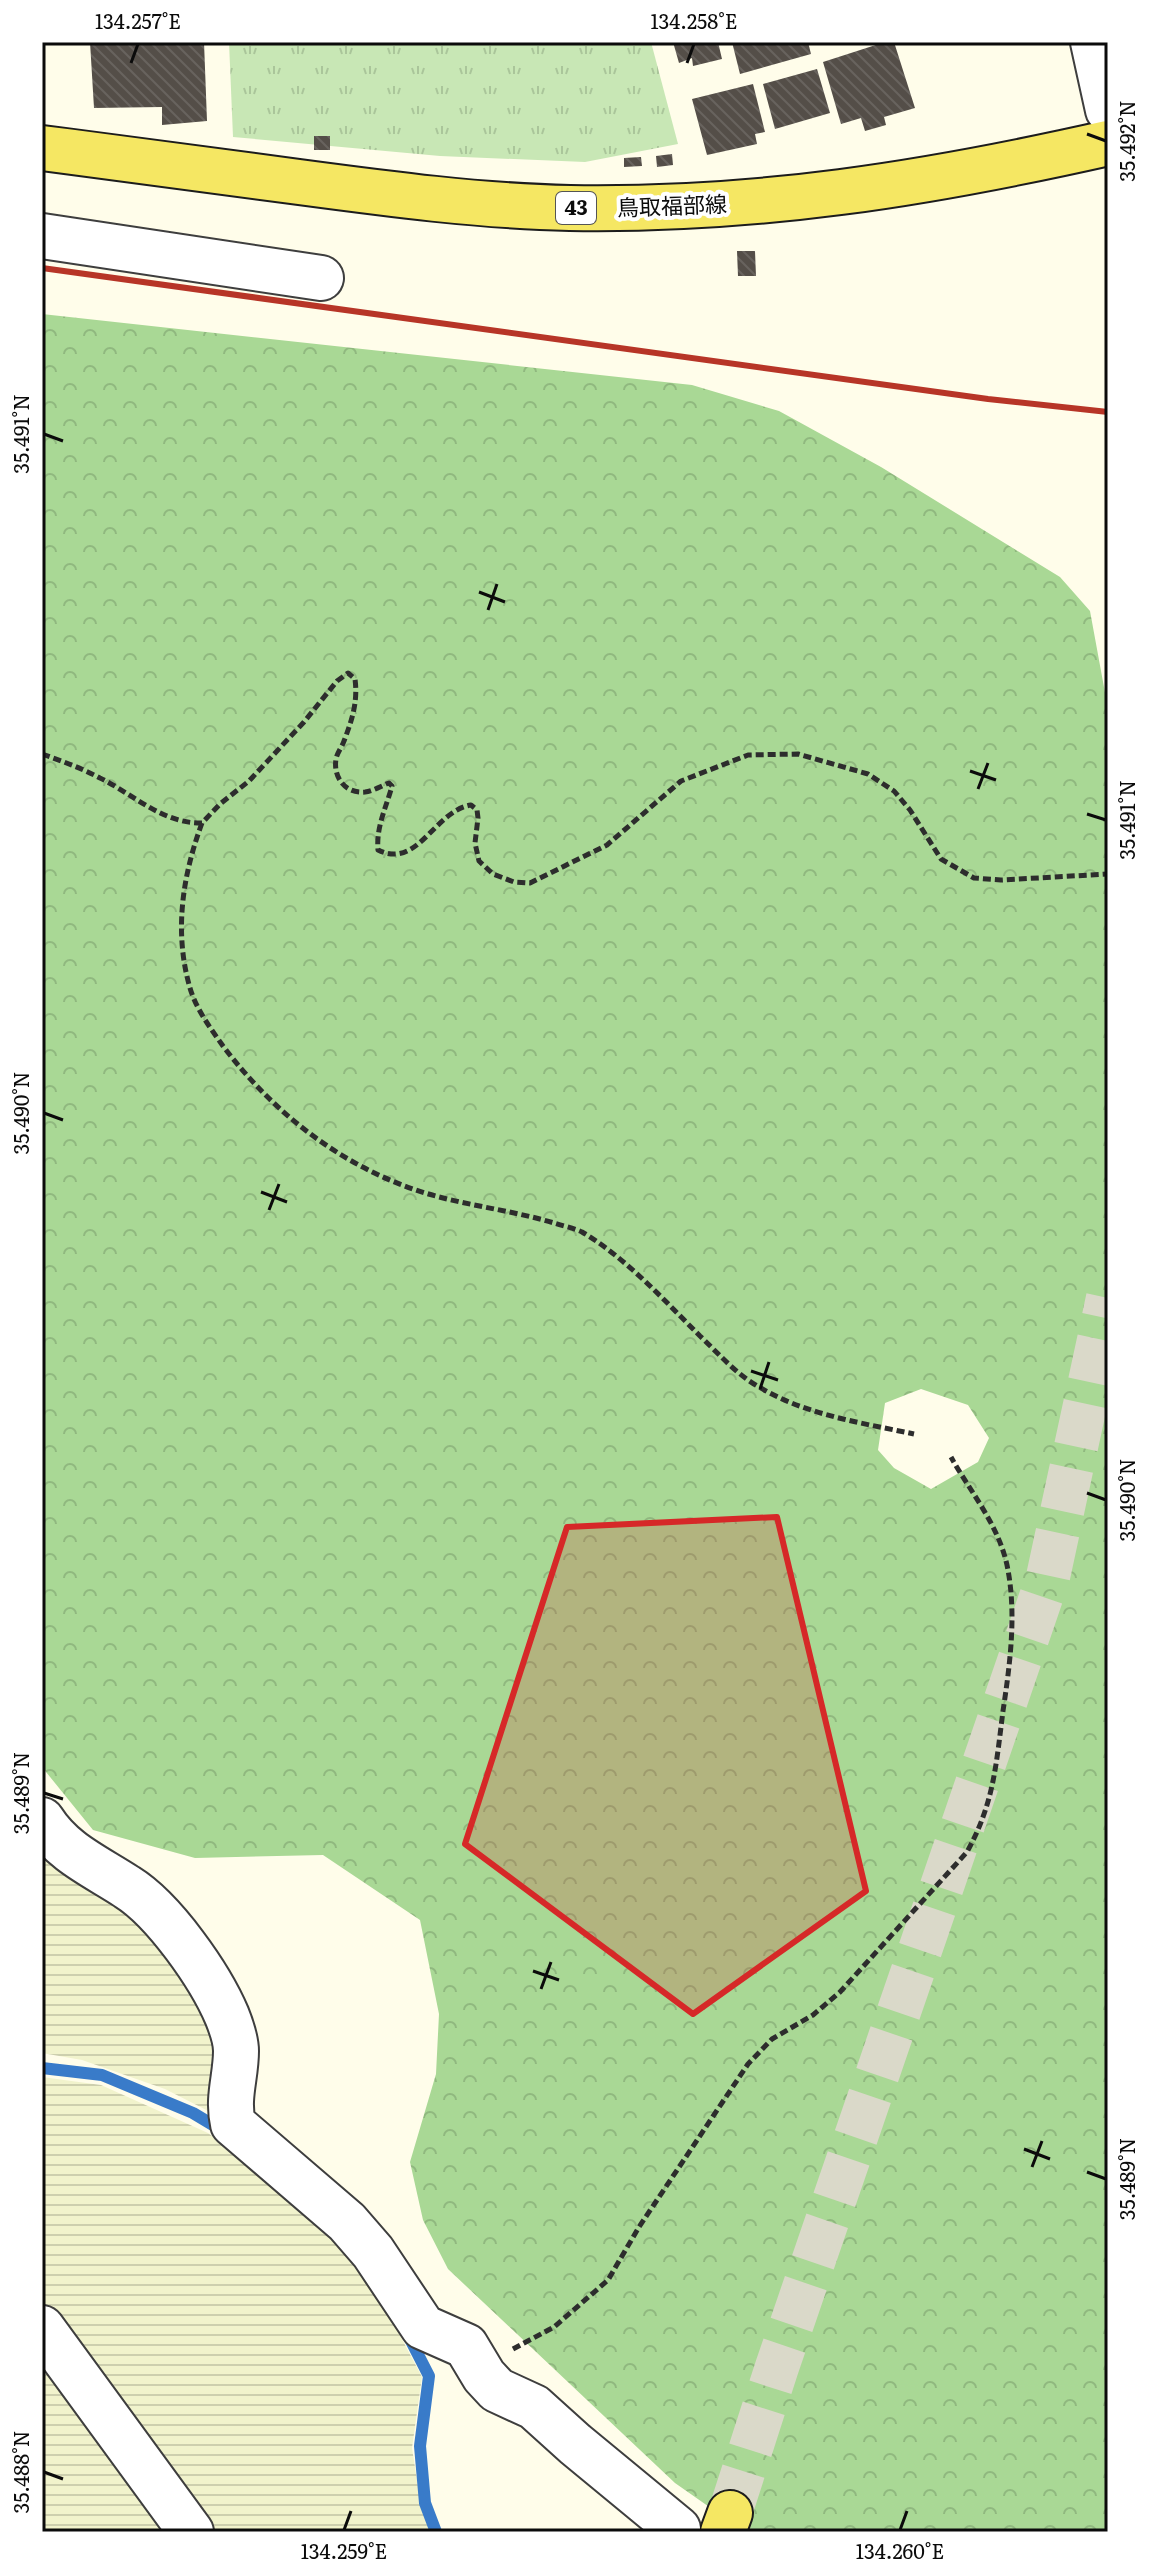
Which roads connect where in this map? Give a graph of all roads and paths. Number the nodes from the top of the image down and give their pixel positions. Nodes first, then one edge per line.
1 (1093, 42) edge
2 (1108, 110) edge
3 (1108, 143) edge
4 (42, 148) edge
5 (42, 236) edge
6 (321, 278) dead end
7 (42, 754) edge
8 (202, 823) junction
9 (1108, 874) edge
10 (914, 1434) dead end
11 (951, 1457) dead end
12 (42, 1820) edge
13 (42, 2328) edge
14 (473, 2358) junction
15 (678, 2529) dead end
16 (191, 2532) edge

1 - 2 street
3 - 4 main road, 鳥取福部線 / 43
5 - 6 street
7 - 8 path
8 - 9 path
8 - 10 path
11 - 14 path
12 - 14 street
13 - 16 street
14 - 15 street

